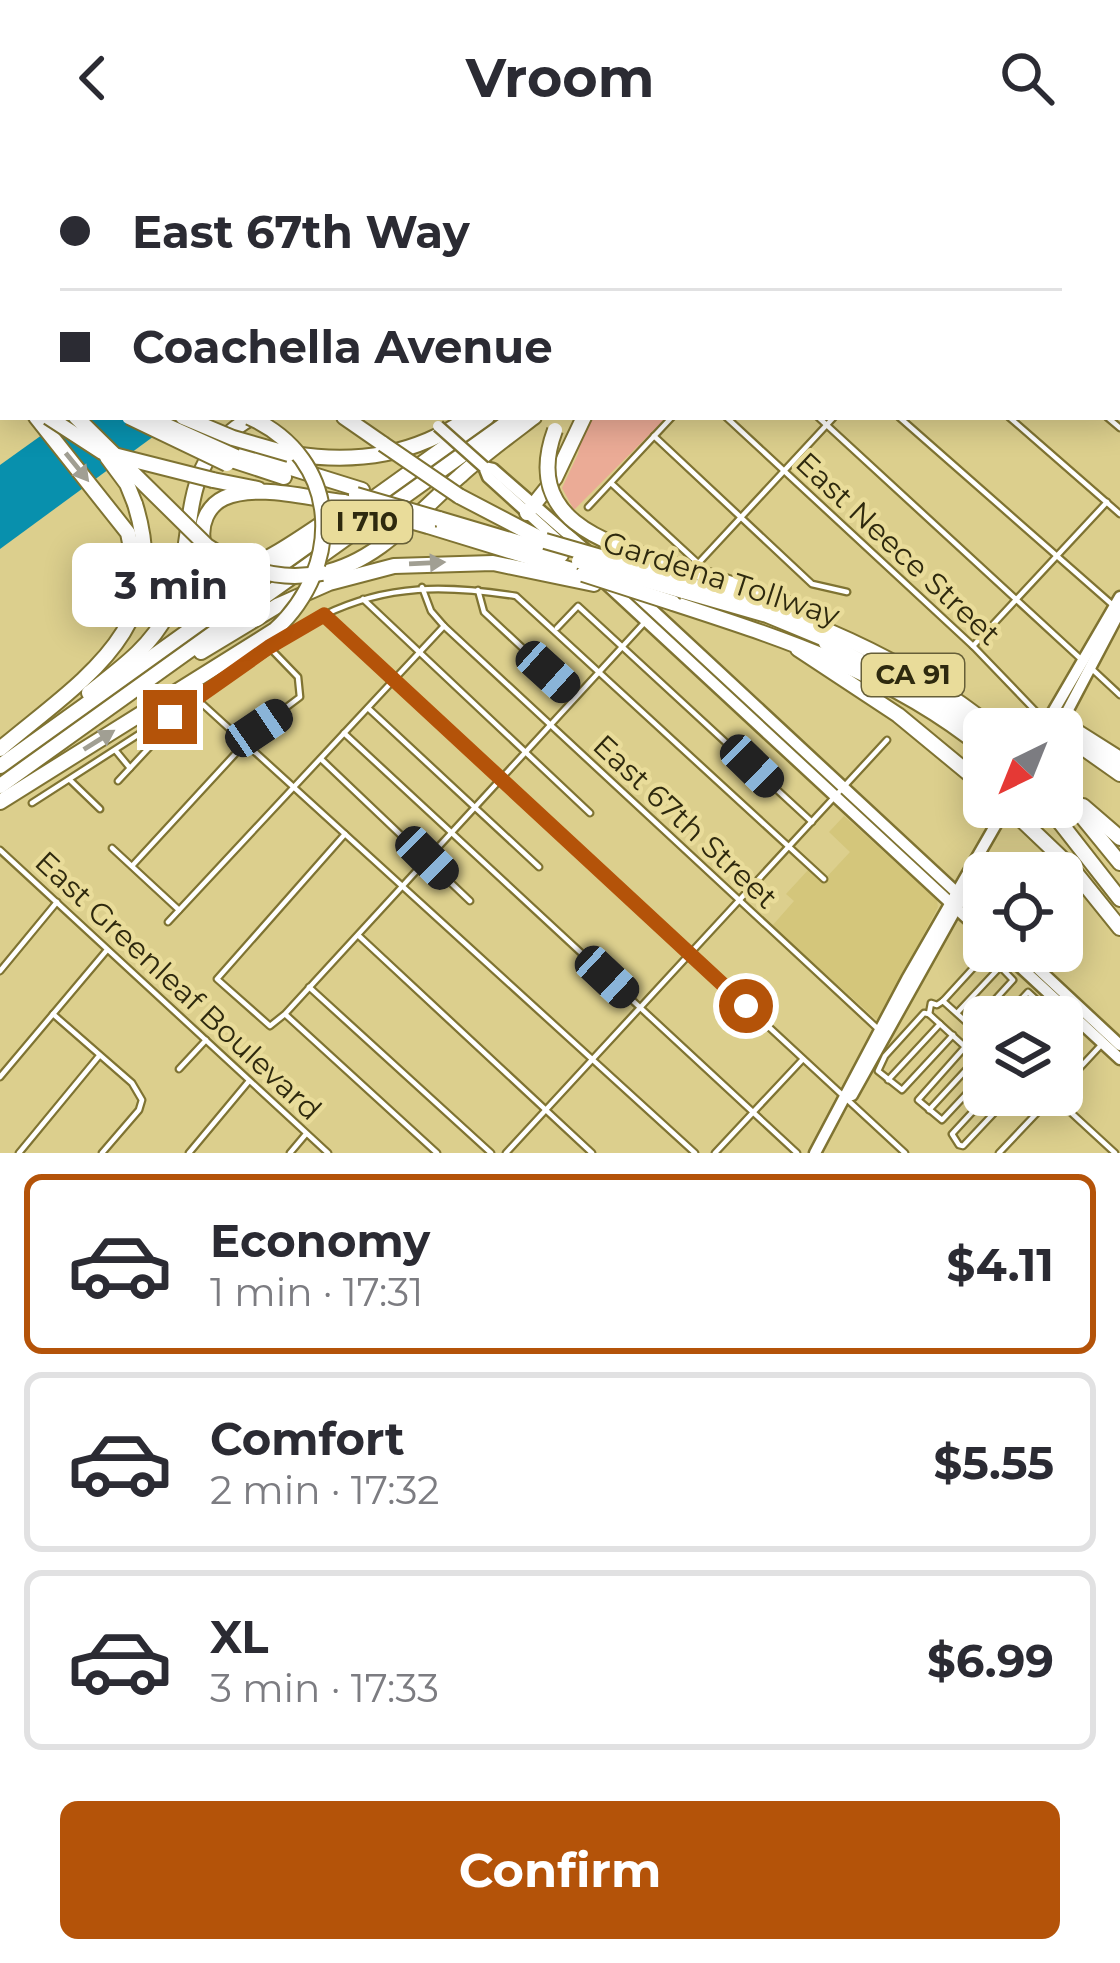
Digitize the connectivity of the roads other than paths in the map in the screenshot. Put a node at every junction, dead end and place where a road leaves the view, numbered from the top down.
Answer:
1 (38, 420) edge
2 (54, 420) edge
3 (76, 420) edge
4 (77, 420) edge
5 (136, 420) edge
6 (150, 420) edge
7 (166, 420) edge
8 (190, 420) edge
9 (247, 420) edge
10 (256, 420) edge
11 (349, 420) edge
12 (365, 420) edge
13 (464, 420) edge
14 (480, 420) edge
15 (481, 420) edge
16 (511, 420) edge
17 (530, 420) edge
18 (583, 420) edge
19 (669, 420) edge
20 (729, 420) edge
21 (821, 420) edge
22 (831, 420) edge
23 (902, 420) edge
24 (1012, 420) edge
25 (433, 422) edge
26 (559, 424) edge
27 (826, 425) junction
28 (654, 436) junction
29 (387, 442) junction
30 (234, 459) junction
31 (784, 472) junction
32 (611, 483) junction
33 (286, 496) junction
34 (353, 496) junction
35 (1107, 502) junction
36 (588, 507) dead end
37 (531, 508) junction
38 (1120, 514) edge
39 (741, 518) junction
40 (436, 520) junction
41 (545, 541) junction
42 (1057, 556) junction
43 (588, 579) junction
44 (688, 585) junction
45 (422, 587) junction
46 (478, 590) junction
47 (847, 592) dead end
48 (362, 598) junction
49 (1016, 601) junction
50 (1119, 606) edge
51 (324, 615) junction
52 (650, 616) junction
53 (130, 625) junction
54 (444, 626) junction
55 (556, 628) junction
56 (784, 639) junction
57 (623, 645) junction
58 (973, 646) junction
59 (269, 647) junction
60 (420, 652) junction
61 (174, 663) junction
62 (1087, 664) junction
63 (599, 671) junction
64 (394, 680) junction
65 (1120, 695) edge
66 (575, 697) junction
67 (911, 698) junction
68 (197, 700) junction
69 (368, 708) junction
70 (965, 708) edge
71 (1037, 708) edge
72 (1062, 708) edge
73 (963, 720) edge
74 (549, 725) junction
75 (173, 732) dead end
76 (344, 733) junction
77 (963, 734) edge
78 (42, 737) junction
79 (887, 740) dead end
80 (1083, 740) edge
81 (245, 743) junction
82 (1083, 746) edge
83 (0, 748) edge
84 (116, 751) junction
85 (525, 752) junction
86 (321, 758) junction
87 (1120, 759) edge
88 (0, 766) edge
89 (130, 768) junction
90 (963, 769) edge
91 (1120, 774) edge
92 (500, 778) junction
93 (70, 780) junction
94 (118, 781) dead end
95 (0, 787) edge
96 (294, 787) junction
97 (839, 791) junction
98 (0, 802) edge
99 (32, 803) dead end
100 (475, 806) junction
101 (100, 808) dead end
102 (1083, 808) edge
103 (590, 813) dead end
104 (1083, 817) edge
105 (812, 822) junction
106 (996, 828) edge
107 (1029, 828) edge
108 (1065, 828) edge
109 (450, 832) junction
110 (345, 833) junction
111 (1120, 838) edge
112 (789, 847) junction
113 (112, 848) dead end
114 (0, 850) edge
115 (427, 858) junction
116 (1120, 863) edge
117 (132, 866) junction
118 (539, 867) dead end
119 (824, 879) dead end
120 (402, 885) junction
121 (1120, 899) edge
122 (740, 900) junction
123 (956, 900) junction
124 (470, 901) dead end
125 (57, 902) junction
126 (963, 904) edge
127 (963, 908) edge
128 (179, 910) junction
129 (168, 922) dead end
130 (1120, 928) edge
131 (358, 935) junction
132 (107, 950) junction
133 (690, 954) junction
134 (0, 971) edge
135 (970, 972) edge
136 (995, 972) edge
137 (1006, 972) edge
138 (1028, 972) edge
139 (1040, 972) edge
140 (309, 987) junction
141 (998, 996) edge
142 (944, 1001) junction
143 (640, 1008) junction
144 (929, 1013) junction
145 (957, 1013) junction
146 (53, 1014) junction
147 (285, 1014) junction
148 (963, 1019) edge
149 (940, 1024) junction
150 (879, 1029) junction
151 (953, 1035) junction
152 (1106, 1039) junction
153 (206, 1040) junction
154 (963, 1044) edge
155 (1120, 1045) edge
156 (963, 1048) edge
157 (100, 1055) junction
158 (593, 1059) junction
159 (803, 1059) junction
160 (1120, 1059) edge
161 (1083, 1064) edge
162 (179, 1069) dead end
163 (963, 1073) edge
164 (0, 1077) edge
165 (888, 1080) junction
166 (249, 1081) junction
167 (846, 1097) junction
168 (963, 1098) edge
169 (546, 1110) junction
170 (929, 1110) junction
171 (753, 1112) junction
172 (969, 1116) edge
173 (991, 1116) edge
174 (1036, 1116) edge
175 (1076, 1116) edge
176 (307, 1133) junction
177 (1005, 1151) edge
178 (19, 1153) edge
179 (103, 1153) edge
180 (189, 1153) edge
181 (290, 1153) edge
182 (328, 1153) edge
183 (437, 1153) edge
184 (491, 1153) edge
185 (506, 1153) edge
186 (592, 1153) edge
187 (695, 1153) edge
188 (715, 1153) edge
189 (797, 1153) edge
190 (815, 1153) edge
191 (905, 1153) edge
192 (1115, 1153) edge

1 -> 53 highway
2 - 33 highway, bridge
3 - 53 highway, bridge
4 - 17 highway, bridge
5 - 30 highway, CA 91, bridge
6 - 30 highway, bridge
7 - 30 highway, CA 91, bridge
8 - 13 highway, bridge
9 - 78 highway
98 -> 10 highway, bridge
11 - 29 highway
12 - 29 highway
14 - 33 highway
15 - 78 highway, I 710
16 - 61 highway, I 710
18 - 37 highway
19 - 28 street
20 - 31 street, East Neece Street
21 - 27 street
22 - 27 street
23 - 42 street
24 - 35 street
25 - 37 main road, bridge
26 - 44 highway, bridge
27 - 31 street
27 - 49 street
28 - 32 street
28 - 39 street
29 - 41 highway, bridge
30 - 34 highway, CA 91
31 - 39 street
31 - 58 street, East Neece Street
32 - 36 street
32 - 44 street
33 - 34 highway
34 - 40 highway, CA 91, bridge
35 - 38 street
35 - 42 street
37 - 52 main road
39 - 44 street
39 - 47 street
40 - 41 highway, CA 91
40 - 43 highway, CA 91
40 - 44 highway, Gardena Tollway, bridge
41 - 44 highway, CA 91, bridge
42 - 49 street
42 - 50 street
43 - 44 highway, CA 91, bridge
61 -> 43 highway
44 - 52 street
44 - 56 highway, CA 91
44 - 67 highway, Gardena Tollway
44 - 70 highway, CA 91
44 - 73 highway, Gardena Tollway
45 - 46 street
45 - 48 street
45 - 54 street, East 67th Street
46 - 55 street
46 - 66 street
48 - 51 street
48 - 60 street
49 - 58 street
49 - 62 street
50 - 62 main road
51 - 59 street
51 - 64 street
52 - 57 street
52 - 97 main road
53 - 83 highway
54 - 60 street
54 - 74 street, East 67th Street
55 - 57 street
55 - 63 street
56 - 67 highway, CA 91
56 - 90 highway
57 - 63 street
57 - 105 street
58 - 71 street, East Neece Street
59 - 68 street
59 - 81 street
60 - 64 street
60 - 85 street
61 - 95 highway, I 710
62 - 65 street
62 - 72 main road
63 - 66 street
63 - 112 street
64 - 69 street
64 - 92 street
66 - 74 street
67 - 77 highway, CA 91
68 - 81 street
68 - 84 street
69 - 76 street
69 - 100 street
74 - 85 street
74 - 122 street, East 67th Street
75 - 89 street
76 - 86 street
76 - 109 street
78 - 88 highway, I 710
79 - 97 street
80 - 87 highway
81 - 96 street
81 - 117 street
82 - 91 highway
84 - 89 street
84 - 93 street
85 - 92 street
85 - 103 street
86 - 96 street
86 - 115 street
89 - 94 street
92 - 100 street
92 - 133 street
93 - 99 street
93 - 101 street
96 - 110 street
96 - 128 street
97 - 105 street
97 - 123 main road
100 - 109 street
100 - 118 street
102 - 111 highway
104 - 116 highway
105 - 112 street
106 - 123 main road
107 - 130 highway
108 - 121 highway
109 - 115 street
109 - 143 street
110 - 120 street
110 - 147 street
112 - 119 street
112 - 122 street
113 - 117 street
114 - 125 street, East Greenleaf Boulevard
115 - 120 street
115 - 124 street
117 - 128 street
120 - 131 street
120 - 158 street
122 - 133 street
122 - 150 street, East 67th Street
123 - 126 main road
123 - 127 main road
123 - 150 main road
123 - 167 main road
125 - 132 street, East Greenleaf Boulevard
125 - 134 street
128 - 129 street
131 - 140 street
131 - 169 street
132 - 146 street
132 - 153 street, East Greenleaf Boulevard
133 - 143 street
133 - 159 street
135 - 142 street
136 - 145 street
137 - 141 street
138 - 152 main road
139 - 152 main road
140 - 147 street
140 - 184 street
142 - 144 street
142 - 145 street
143 - 158 street
143 - 171 street
144 - 149 street
144 - 165 street
145 - 148 street
146 - 157 street
146 - 164 street
147 - 183 street
149 - 151 street
149 - 165 street
150 - 167 main road
151 - 154 street
151 - 165 street
152 - 155 main road
152 - 160 main road
152 - 161 street
153 - 162 street
153 - 166 street, East Greenleaf Boulevard
156 - 170 street
157 - 178 street
157 - 179 street
158 - 169 street
158 - 187 street
159 - 167 street
159 - 171 street
163 - 170 street
166 - 176 street, East Greenleaf Boulevard
166 - 180 street
167 - 190 main road
167 - 191 street
168 - 170 street
169 - 185 street
169 - 186 street
171 - 188 street
171 - 189 street
172 - 173 street
174 - 177 street
175 - 192 street
176 - 181 street
176 - 182 street, East Greenleaf Boulevard

